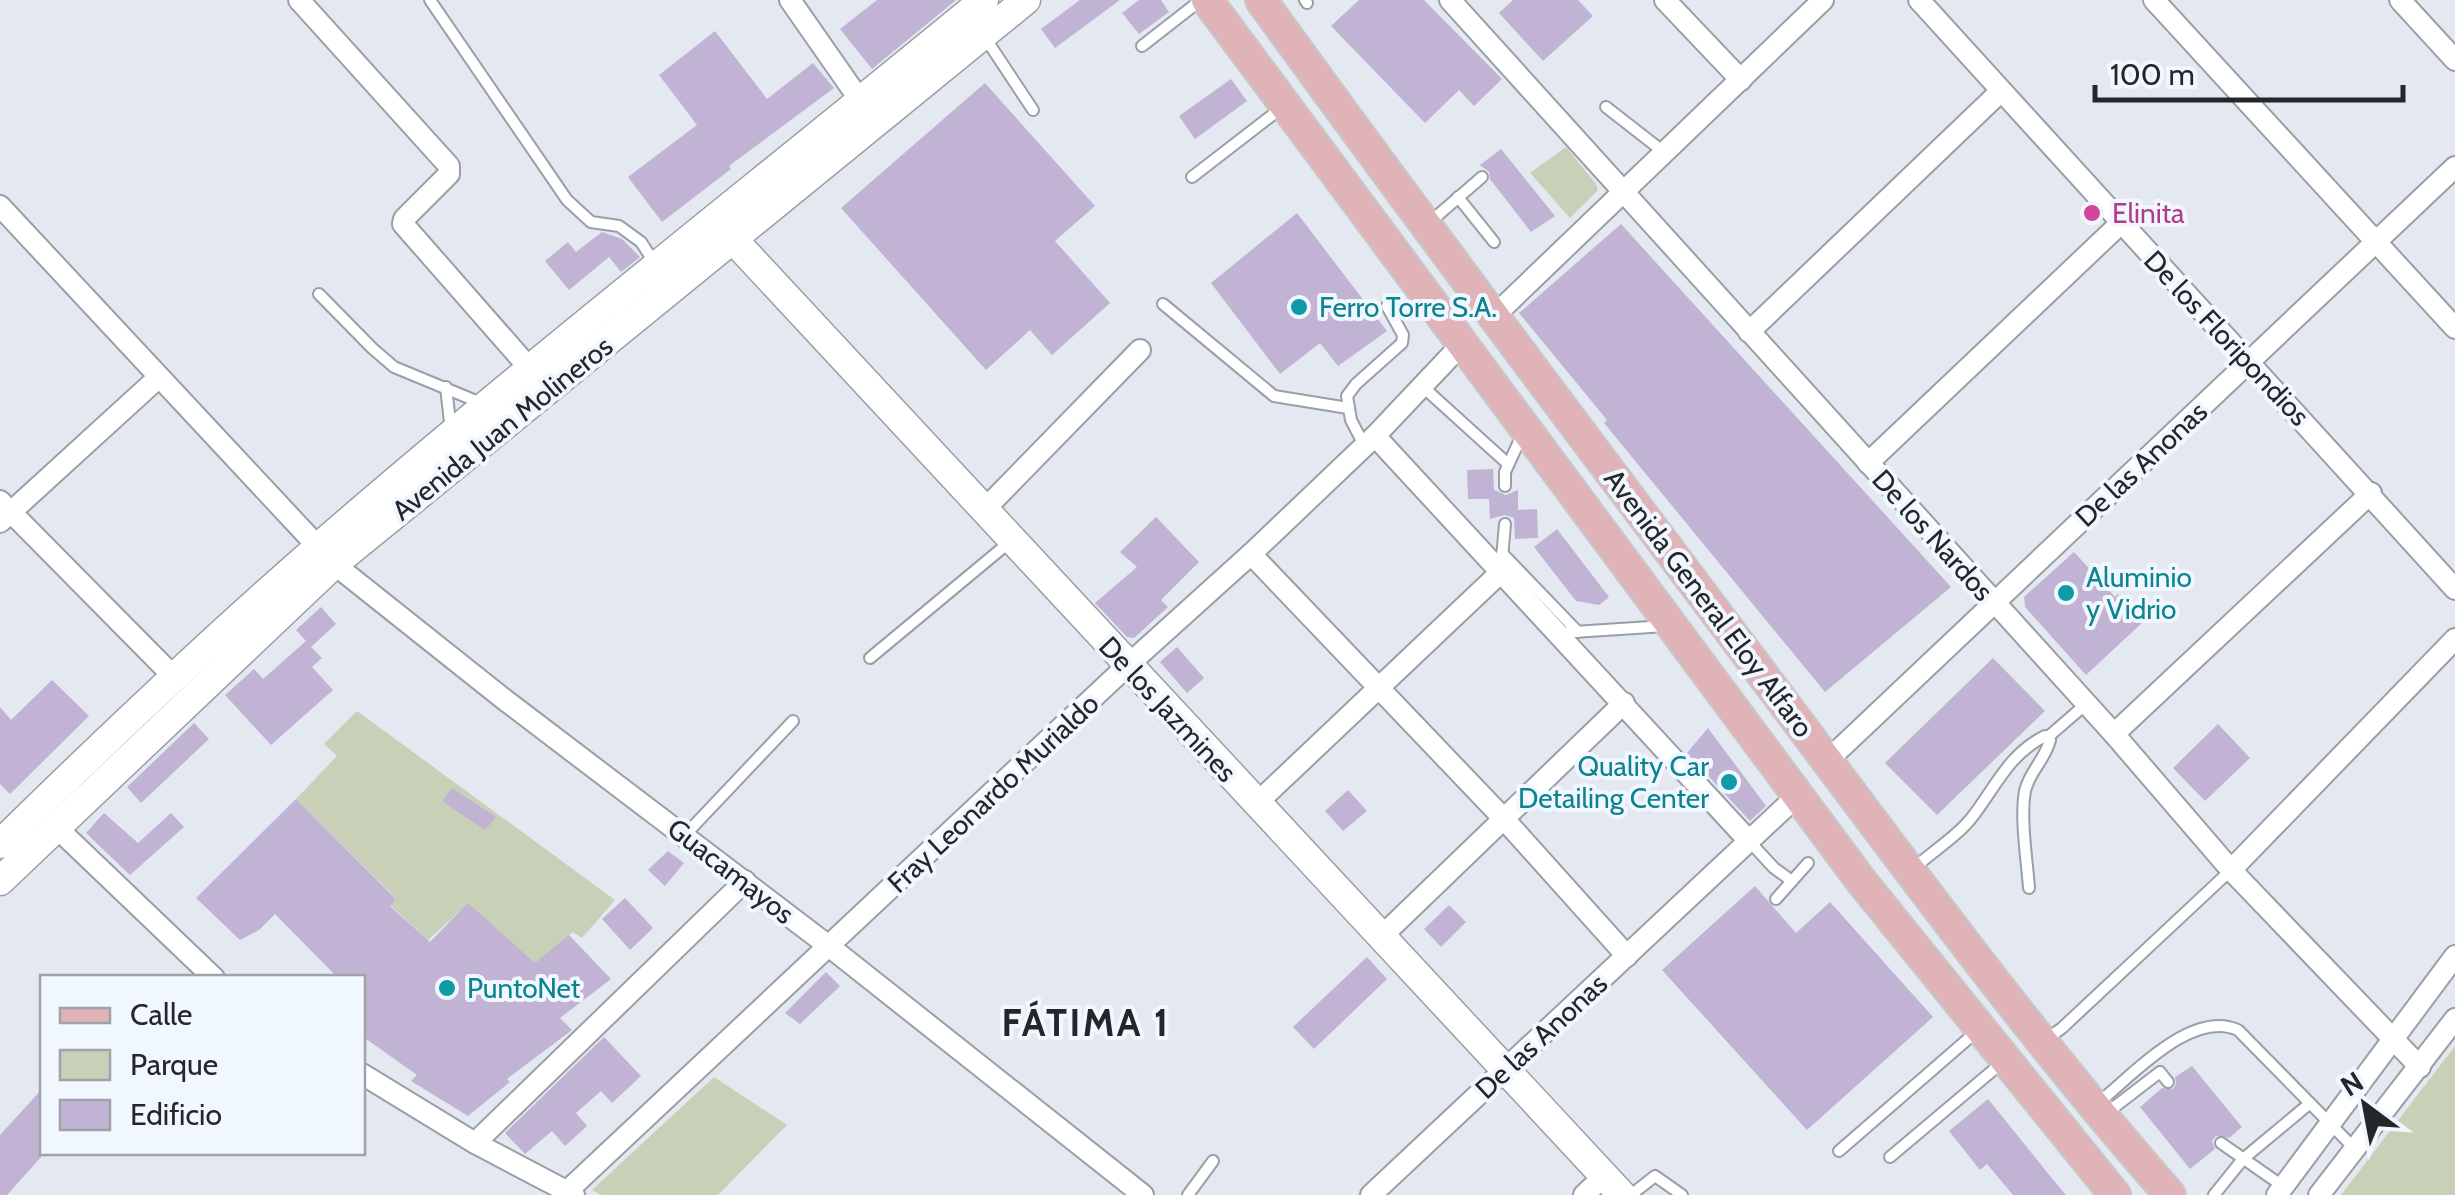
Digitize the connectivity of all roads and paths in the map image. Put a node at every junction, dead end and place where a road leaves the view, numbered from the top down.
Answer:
1 (299, 0) edge
2 (430, 0) edge
3 (790, 0) edge
4 (984, 0) edge
5 (1026, 0) edge
6 (1204, 0) edge
7 (1260, 0) edge
8 (1450, 0) edge
9 (1665, 0) edge
10 (1823, 0) edge
11 (1919, 0) edge
12 (2154, 0) edge
13 (2400, 0) edge
14 (983, 36) junction
15 (1142, 46) dead end
16 (2455, 60) edge
17 (1741, 80) junction
18 (2001, 91) junction
19 (1285, 105) junction
20 (1606, 107) dead end
21 (1034, 110) dead end
22 (869, 112) junction
23 (1666, 154) junction
24 (2455, 167) edge
25 (1482, 177) dead end
26 (1192, 178) dead end
27 (1625, 194) junction
28 (1458, 197) junction
29 (0, 206) edge
30 (2122, 223) junction
31 (1425, 226) junction
32 (725, 230) junction
33 (1494, 242) dead end
34 (2376, 242) junction
35 (658, 267) junction
36 (319, 294) dead end
37 (1163, 304) dead end
38 (1386, 306) dead end
39 (1494, 316) junction
40 (2455, 328) edge
41 (1750, 332) junction
42 (1462, 345) junction
43 (1140, 350) dead end
44 (2248, 362) junction
45 (531, 370) junction
46 (159, 377) junction
47 (1422, 386) junction
48 (446, 388) junction
49 (486, 405) junction
50 (1348, 408) junction
51 (1524, 430) junction
52 (451, 435) junction
53 (1370, 441) junction
54 (1868, 463) junction
55 (1508, 464) junction
56 (1505, 486) dead end
57 (2371, 494) junction
58 (984, 510) junction
59 (3, 512) edge
60 (1505, 524) dead end
61 (1012, 540) junction
62 (1251, 554) junction
63 (327, 555) junction
64 (1501, 563) junction
65 (2455, 588) edge
66 (1995, 602) junction
67 (1671, 626) junction
68 (1568, 633) junction
69 (2455, 639) edge
70 (870, 658) dead end
71 (1128, 665) junction
72 (174, 677) junction
73 (1377, 688) junction
74 (1624, 702) junction
75 (2086, 704) junction
76 (793, 721) dead end
77 (2114, 734) junction
78 (2048, 737) junction
79 (1827, 761) junction
80 (1798, 795) junction
81 (1256, 804) junction
82 (1504, 818) junction
83 (56, 827) junction
84 (686, 835) junction
85 (1750, 841) junction
86 (0, 844) edge
87 (1808, 863) dead end
88 (2232, 870) junction
89 (1910, 872) junction
90 (0, 881) edge
91 (745, 881) junction
92 (1792, 881) junction
93 (2029, 888) dead end
94 (1776, 899) dead end
95 (1381, 937) junction
96 (830, 947) junction
97 (1627, 956) junction
98 (2455, 956) edge
99 (211, 975) edge
100 (2455, 1019) edge
101 (1980, 1028) junction
102 (2392, 1041) junction
103 (2044, 1042) junction
104 (2006, 1060) junction
105 (2420, 1067) junction
106 (1504, 1071) junction
107 (365, 1076) edge
108 (2168, 1082) dead end
109 (2309, 1104) junction
110 (2098, 1111) junction
111 (2329, 1124) junction
112 (474, 1143) junction
113 (2221, 1144) dead end
114 (2355, 1149) junction
115 (1839, 1151) dead end
116 (1890, 1157) dead end
117 (2243, 1159) junction
118 (1213, 1161) dead end
119 (1603, 1189) edge
120 (2280, 1191) edge
121 (2106, 1192) edge
122 (568, 1194) edge
123 (1144, 1195) edge
124 (1188, 1195) edge
125 (1371, 1195) edge
126 (1631, 1195) edge
127 (1682, 1195) edge
128 (2170, 1195) edge
129 (2214, 1195) edge
130 (2318, 1195) edge

1 - 45 street
2 - 35 lane
3 - 22 street
4 - 22 street, Avenida Juan Molineros
5 - 14 street, Avenida Juan Molineros
6 - 15 lane
6 - 19 main road, Avenida General Eloy Alfaro
7 - 31 main road, Avenida General Eloy Alfaro
8 - 27 street, De los Nardos
9 - 17 street
10 - 17 street
11 - 18 street, De los Floripondios
12 - 34 street
13 - 16 street
14 - 21 lane
14 - 22 street, Avenida Juan Molineros
17 - 23 street
18 - 30 street, De los Floripondios
18 - 41 street
19 - 26 lane
19 - 42 main road, Avenida General Eloy Alfaro
20 - 23 lane
22 - 32 street, Avenida Juan Molineros
23 - 27 street
24 - 34 street, De las Anonas
25 - 28 lane
27 - 39 street
27 - 41 street, De los Nardos
28 - 31 lane
28 - 33 lane
29 - 46 street, Guacamayos
30 - 44 street, De los Floripondios
30 - 54 street
31 - 39 main road, Avenida General Eloy Alfaro
32 - 35 street, Avenida Juan Molineros
32 - 58 street, De los Jazmines
32 - 63 street, Avenida Juan Molineros
34 - 40 street
34 - 44 street, De las Anonas
35 - 45 street, Avenida Juan Molineros
36 - 48 lane
37 - 50 lane
38 - 50 lane
39 - 79 main road, Avenida General Eloy Alfaro
41 - 54 street, De los Nardos
42 - 47 street, Fray Leonardo Murialdo
42 - 51 main road, Avenida General Eloy Alfaro
43 - 58 street
44 - 57 street, De los Floripondios
44 - 66 street, De las Anonas
45 - 49 street, Avenida Juan Molineros
46 - 59 street
46 - 63 street, Guacamayos
47 - 53 street, Fray Leonardo Murialdo
47 - 55 lane
48 - 49 lane
48 - 52 lane
49 - 52 street, Avenida Juan Molineros
50 - 53 lane
51 - 55 lane
51 - 67 main road, Avenida General Eloy Alfaro
52 - 63 street, Avenida Juan Molineros
53 - 62 street, Fray Leonardo Murialdo
53 - 64 street
54 - 66 street, De los Nardos
55 - 56 lane
57 - 65 street, De los Floripondios
57 - 77 street
58 - 61 street, De los Jazmines
59 - 72 street
60 - 64 lane
61 - 70 lane
61 - 71 street, De los Jazmines
62 - 71 street, Fray Leonardo Murialdo
62 - 73 street
63 - 72 street, Avenida Juan Molineros
63 - 83 street, Avenida Juan Molineros
63 - 84 street, Guacamayos
64 - 68 street
64 - 73 street
66 - 75 street, De los Nardos
66 - 79 street, De las Anonas
67 - 68 lane
67 - 80 main road, Avenida General Eloy Alfaro
68 - 74 street
69 - 88 street
71 - 81 street, De los Jazmines
71 - 96 street, Fray Leonardo Murialdo
72 - 86 street, Avenida Juan Molineros
73 - 81 street
73 - 82 street
74 - 82 street
74 - 85 street
75 - 77 street, De los Nardos
75 - 78 lane
76 - 84 lane
77 - 88 street, De los Nardos
78 - 89 lane
78 - 93 lane
79 - 89 main road, Avenida General Eloy Alfaro
80 - 85 street, De las Anonas
80 - 101 main road, Avenida General Eloy Alfaro
81 - 95 street, De los Jazmines
82 - 95 street
82 - 97 street
83 - 90 street, Avenida Juan Molineros
83 - 99 street
84 - 91 street, Guacamayos
85 - 92 lane
85 - 97 street, De las Anonas
87 - 92 lane
88 - 102 street, De los Nardos
88 - 103 lane
89 - 103 main road, Avenida General Eloy Alfaro
91 - 96 street, Guacamayos
91 - 112 street
92 - 94 lane
95 - 106 street, De los Jazmines
96 - 122 street, Fray Leonardo Murialdo
96 - 123 street, Guacamayos
97 - 106 street, De las Anonas
98 - 102 street
100 - 105 street
101 - 104 main road, Avenida General Eloy Alfaro
101 - 115 lane
102 - 105 street, De los Nardos
102 - 111 street
103 - 110 main road, Avenida General Eloy Alfaro
104 - 116 lane
104 - 121 main road, Avenida General Eloy Alfaro
105 - 114 street
106 - 119 street, De los Jazmines
106 - 125 street, De las Anonas
107 - 112 street
108 - 110 lane
109 - 110 lane
109 - 111 lane
109 - 117 lane
110 - 128 main road, Avenida General Eloy Alfaro
111 - 114 lane
111 - 120 street
112 - 122 street
113 - 117 lane
114 - 130 street
117 - 120 lane
117 - 129 lane
118 - 124 lane
126 - 127 lane

